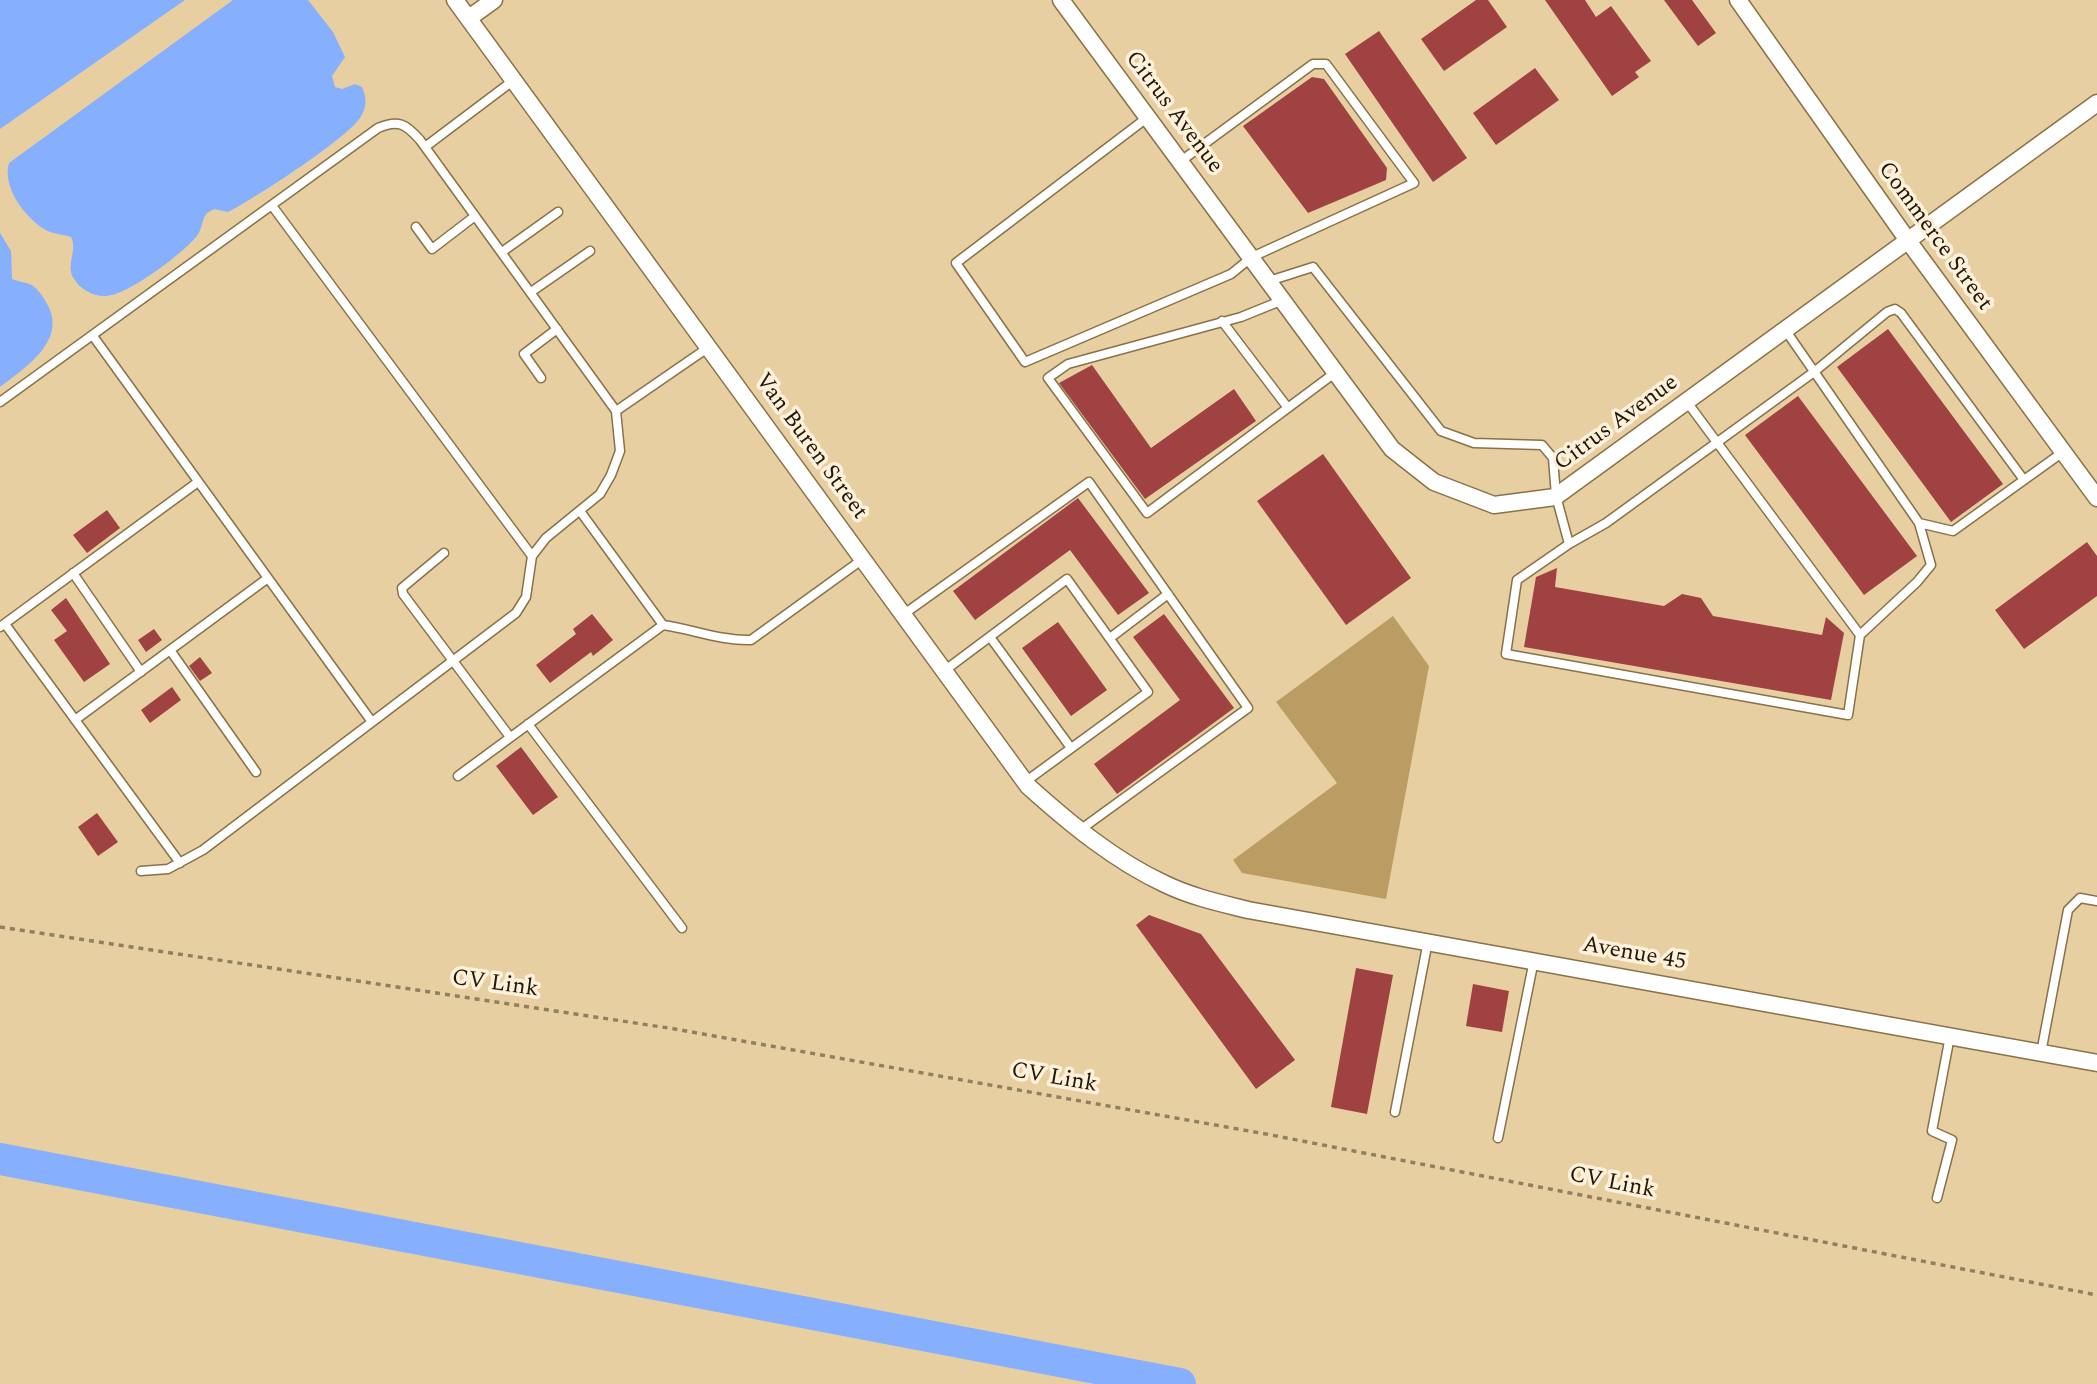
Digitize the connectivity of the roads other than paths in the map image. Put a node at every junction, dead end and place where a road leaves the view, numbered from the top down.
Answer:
1 (456, 0) edge
2 (494, 0) edge
3 (1061, 0) edge
4 (1738, 0) edge
5 (469, 19) junction
6 (514, 80) junction
7 (2097, 103) edge
8 (1148, 117) junction
9 (425, 146) junction
10 (1181, 162) junction
11 (273, 207) junction
12 (558, 212) dead end
13 (475, 216) junction
14 (415, 227) dead end
15 (1909, 242) junction
16 (590, 251) dead end
17 (502, 252) junction
18 (1252, 257) junction
19 (1269, 281) junction
20 (531, 292) junction
21 (1283, 300) junction
22 (1222, 321) junction
23 (557, 329) junction
24 (1786, 331) junction
25 (93, 336) junction
26 (709, 347) junction
27 (1336, 372) junction
28 (1814, 372) junction
29 (541, 378) dead end
30 (0, 402) edge
31 (1687, 402) junction
32 (1288, 408) junction
33 (616, 411) junction
34 (1717, 442) junction
35 (2063, 452) junction
36 (2024, 480) junction
37 (198, 482) junction
38 (1556, 496) junction
39 (2097, 498) edge
40 (580, 511) junction
41 (1919, 523) junction
42 (1569, 544) junction
43 (444, 553) dead end
44 (532, 556) junction
45 (863, 559) junction
46 (74, 573) junction
47 (268, 578) junction
48 (1168, 594) junction
49 (904, 614) junction
50 (663, 625) junction
51 (2, 626) edge
52 (1860, 635) junction
53 (990, 637) junction
54 (1110, 638) junction
55 (170, 650) junction
56 (454, 661) junction
57 (944, 671) junction
58 (141, 672) junction
59 (75, 720) junction
60 (372, 722) junction
61 (528, 724) junction
62 (510, 737) junction
63 (1071, 748) junction
64 (256, 772) dead end
65 (458, 776) dead end
66 (1026, 782) junction
67 (1080, 830) junction
68 (180, 863) junction
69 (141, 871) dead end
70 (1164, 884) joint
71 (2097, 901) edge
72 (682, 928) dead end
73 (1428, 941) junction
74 (1534, 960) junction
75 (1950, 1036) junction
76 (2041, 1053) junction
77 (2097, 1063) edge
78 (1395, 1112) dead end
79 (1498, 1138) dead end
80 (1937, 1198) dead end

1 - 5 street, Van Buren Street
2 - 5 street
3 - 8 street, Citrus Avenue
4 - 15 street, Commerce Street
5 - 6 street, Van Buren Street
6 - 9 lane
6 - 26 street, Van Buren Street
7 - 15 street, Citrus Avenue
8 - 10 street, Citrus Avenue
8 - 18 lane
9 - 11 lane
9 - 13 lane
10 - 18 street, Citrus Avenue
10 - 18 lane
11 - 25 lane
11 - 44 lane
12 - 17 lane
13 - 14 lane
13 - 17 lane
15 - 24 street, Citrus Avenue
15 - 35 street, Commerce Street
16 - 20 lane
17 - 20 lane
18 - 19 street, Citrus Avenue
19 - 21 street, Citrus Avenue
19 - 38 lane
20 - 23 lane
21 - 22 lane
21 - 27 street, Citrus Avenue
22 - 32 lane
22 - 32 lane
23 - 29 lane
23 - 33 lane
24 - 28 lane
24 - 31 street, Citrus Avenue
25 - 30 lane
25 - 37 lane
26 - 33 lane
26 - 45 street, Van Buren Street
27 - 32 lane
27 - 38 street, Citrus Avenue
28 - 34 lane
28 - 36 lane
28 - 41 lane
31 - 34 lane
31 - 38 street, Citrus Avenue
33 - 40 lane
34 - 42 lane
34 - 52 lane
35 - 36 lane
35 - 39 street, Commerce Street
36 - 41 lane
37 - 46 lane
37 - 47 lane
38 - 42 lane
40 - 44 lane
40 - 50 lane
41 - 52 lane
42 - 52 lane
43 - 56 lane
44 - 56 lane
45 - 49 street, Van Buren Street
45 - 50 lane
46 - 51 lane
46 - 58 lane
47 - 55 lane
47 - 60 lane
48 - 49 lane
48 - 54 lane
48 - 67 lane
49 - 57 street, Van Buren Street
50 - 61 lane
51 - 59 lane
53 - 54 lane
53 - 57 lane
53 - 63 lane
54 - 63 lane
55 - 58 lane
55 - 64 lane
56 - 60 lane
56 - 62 lane
57 - 66 street, Van Buren Street
58 - 59 lane
59 - 68 lane
60 - 68 lane
61 - 62 lane
61 - 72 lane
62 - 65 lane
63 - 66 lane
66 - 67 street, Van Buren Street
67 - 70 street, Van Buren Street
68 - 69 lane
70 - 73 street, Avenue 45
71 - 76 lane
73 - 74 street, Avenue 45
73 - 78 lane
74 - 75 street, Avenue 45
74 - 79 lane
75 - 76 street, Avenue 45
75 - 80 lane
76 - 77 street, Avenue 45

